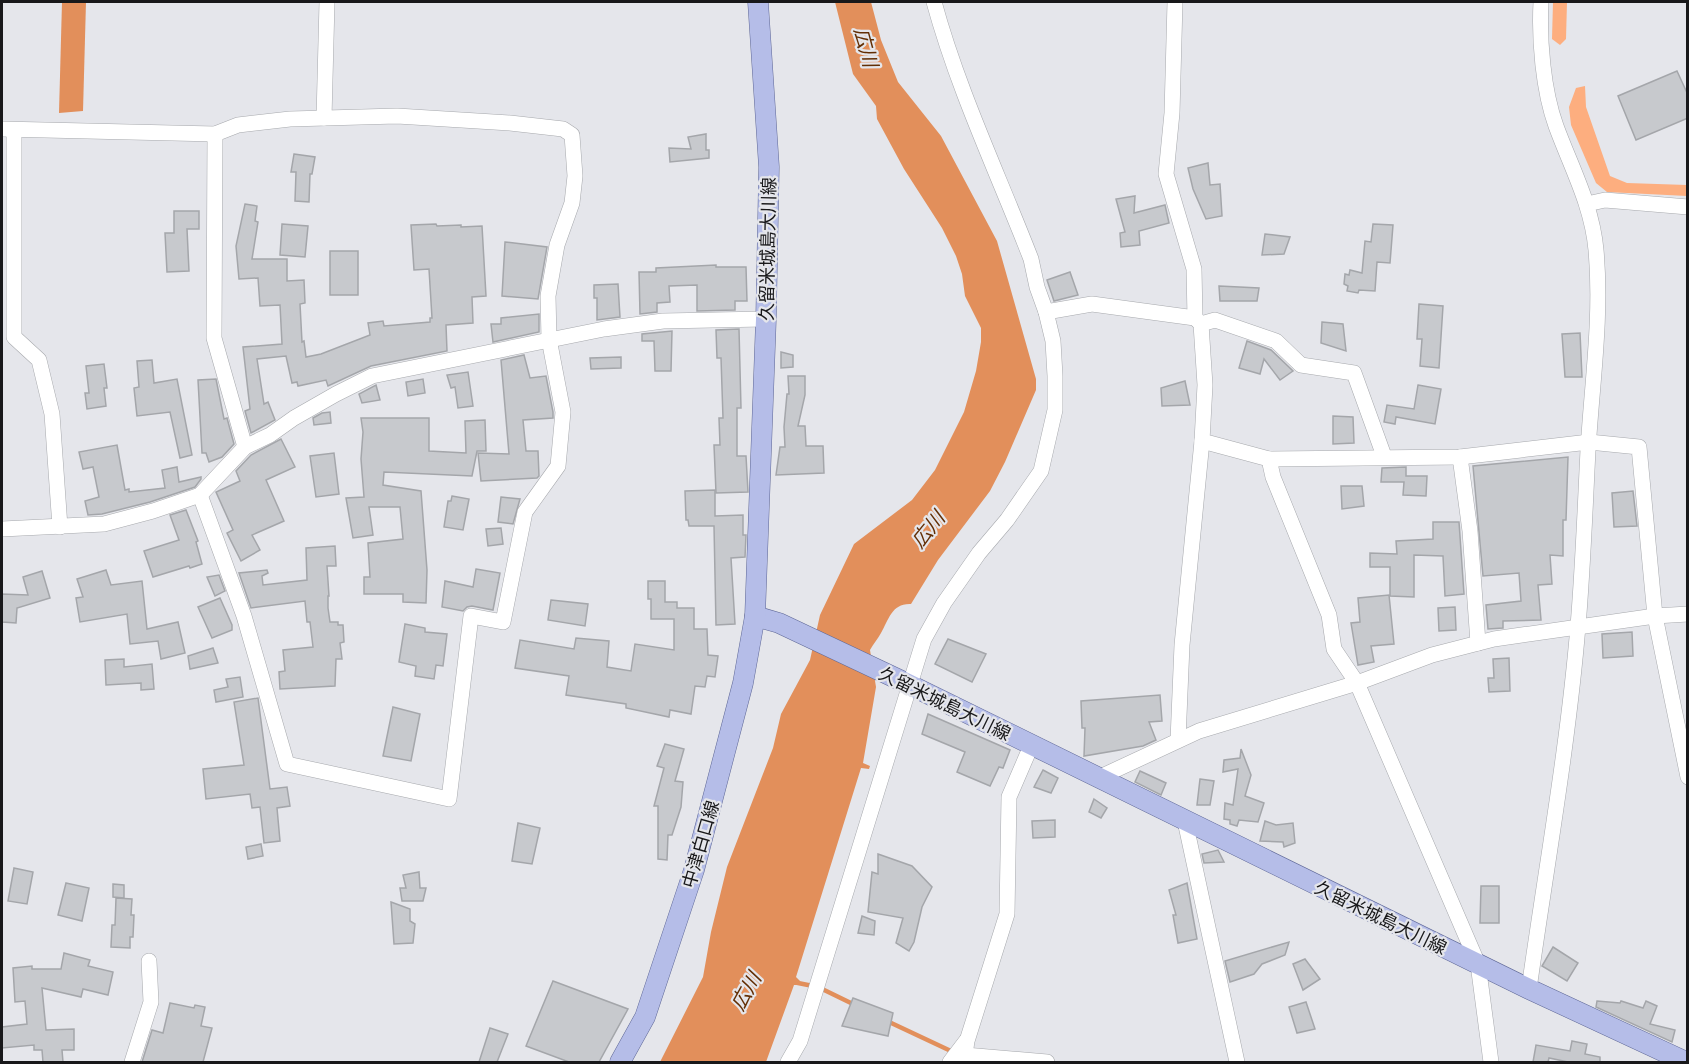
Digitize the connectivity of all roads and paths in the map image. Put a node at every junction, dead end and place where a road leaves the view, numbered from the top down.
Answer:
1 (327, 2) edge
2 (758, 2) edge
3 (934, 2) edge
4 (1175, 2) edge
5 (1541, 2) edge
6 (324, 118) junction
7 (8, 130) edge
8 (215, 134) junction
9 (1587, 204) junction
10 (1688, 207) edge
11 (1046, 312) junction
12 (766, 319) junction
13 (1198, 321) junction
14 (549, 339) junction
15 (1202, 441) junction
16 (1589, 442) junction
17 (245, 447) junction
18 (1384, 456) junction
19 (1460, 457) junction
20 (1269, 459) junction
21 (200, 495) junction
22 (60, 526) junction
23 (2, 529) edge
24 (1688, 614) edge
25 (755, 616) junction
26 (1655, 616) junction
27 (1578, 626) junction
28 (1479, 643) junction
29 (1357, 683) junction
30 (907, 684) junction
31 (1178, 740) junction
32 (1031, 746) junction
33 (1688, 777) edge
34 (1098, 778) junction
35 (1185, 821) junction
36 (149, 961) dead end
37 (1478, 964) junction
38 (1529, 989) junction
39 (966, 1053) edge
40 (132, 1062) edge
41 (620, 1062) edge
42 (788, 1062) edge
43 (950, 1062) edge
44 (1047, 1062) edge
45 (1237, 1062) edge
46 (1491, 1062) edge
47 (1686, 1062) edge

1 - 6 street
2 - 12 main road, 久留米城島大川線
3 - 11 street
4 - 13 street
5 - 9 street
6 - 8 street
6 - 14 street
7 - 8 street
7 - 22 street
8 - 17 street
9 - 10 street
9 - 16 street
11 - 13 street
11 - 30 street
12 - 14 street
12 - 25 main road, 久留米城島大川線
13 - 15 street
13 - 18 street
14 - 17 street
14 - 21 street
15 - 20 street
15 - 31 street
16 - 19 street
16 - 26 street
16 - 27 street
17 - 21 street
18 - 19 street
18 - 20 street
19 - 28 street
20 - 29 street
21 - 22 street
22 - 23 street
24 - 26 street
25 - 30 main road, 久留米城島大川線
25 - 41 main road, 中津白口線
26 - 27 street
26 - 33 street
27 - 28 street
27 - 38 street
28 - 29 street
29 - 31 street
29 - 37 street
30 - 32 main road, 久留米城島大川線
30 - 42 street
31 - 34 street
32 - 34 main road, 久留米城島大川線
32 - 39 street
34 - 35 main road, 久留米城島大川線
35 - 37 main road, 久留米城島大川線
35 - 45 street
36 - 40 street
37 - 38 main road, 久留米城島大川線
37 - 46 street
38 - 47 main road, 久留米城島大川線
39 - 43 street
39 - 44 street

